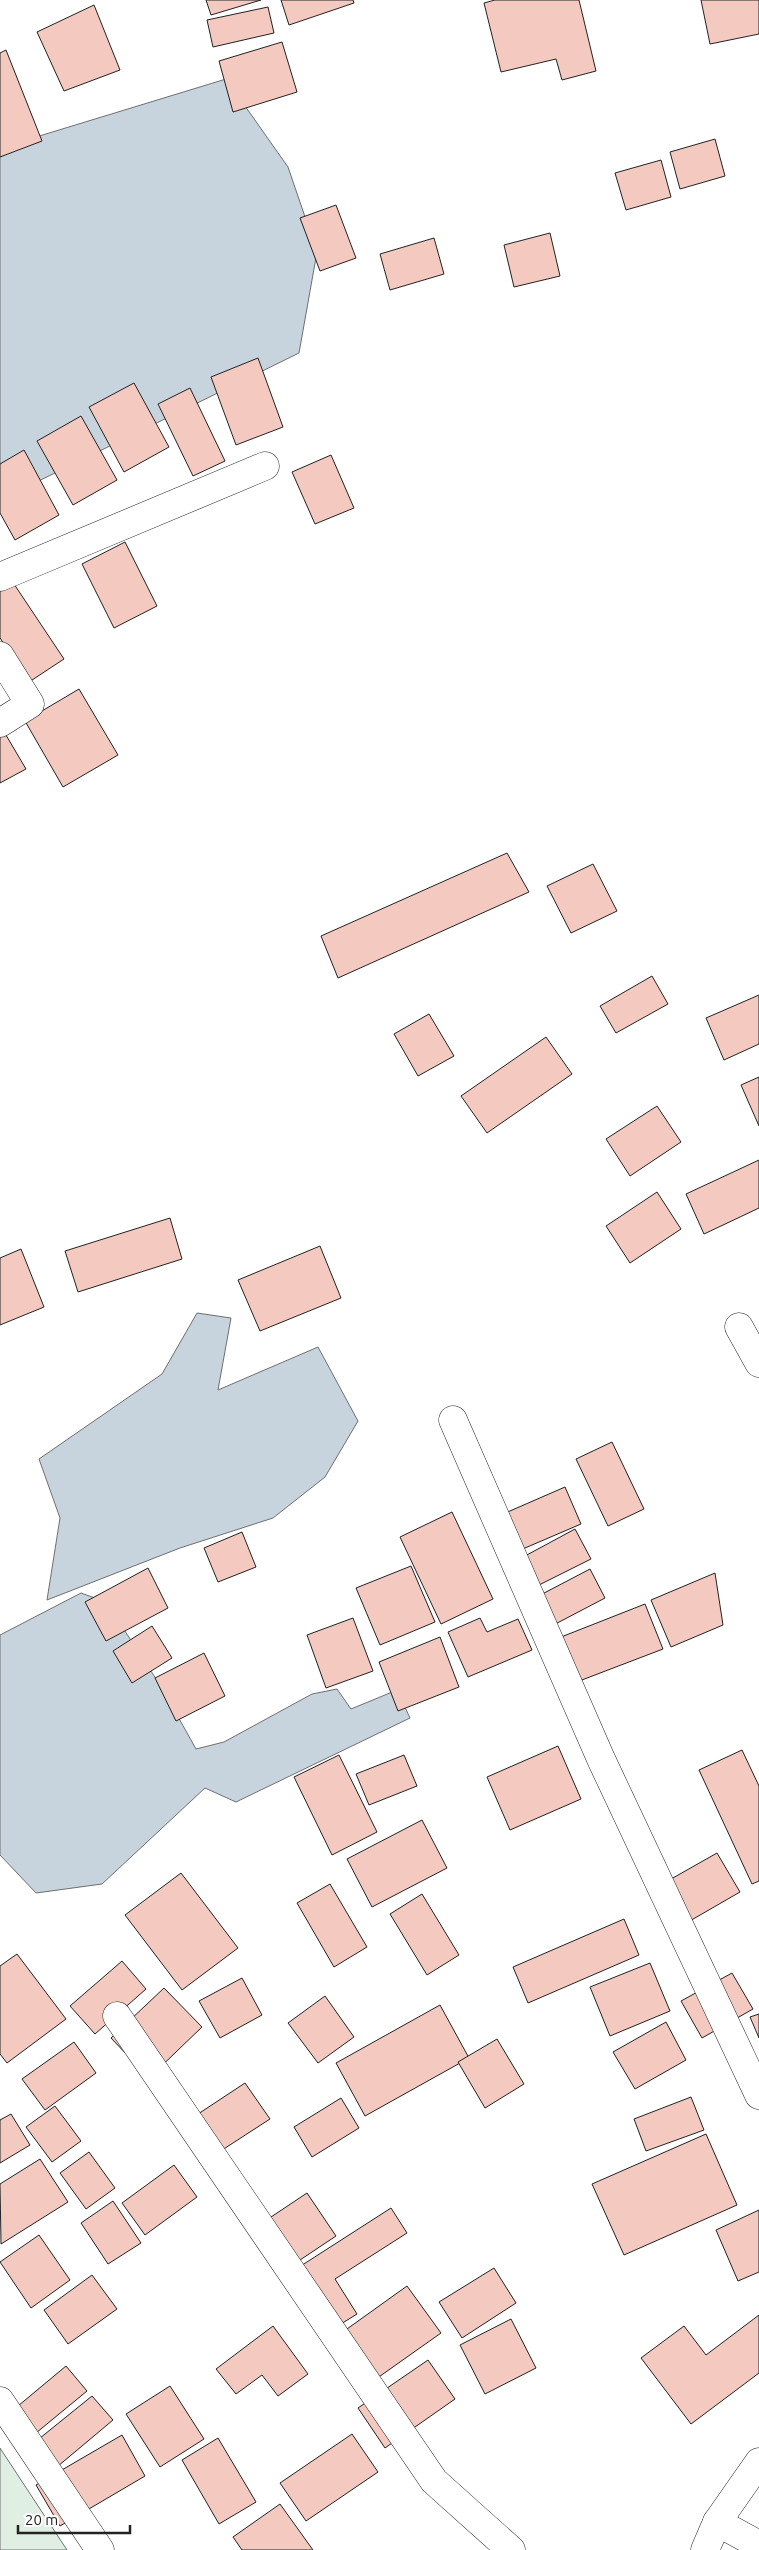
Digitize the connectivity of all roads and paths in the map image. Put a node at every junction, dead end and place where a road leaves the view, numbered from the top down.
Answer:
1 (265, 466) dead end
2 (0, 577) edge
3 (0, 656) edge
4 (0, 723) edge
5 (739, 1327) dead end
6 (759, 1363) edge
7 (453, 1420) dead end
8 (117, 2016) dead end
9 (759, 2095) edge
10 (0, 2401) edge
11 (759, 2462) edge
12 (717, 2522) junction
13 (759, 2545) edge
14 (100, 2550) edge
15 (511, 2550) edge
16 (705, 2550) edge

1 - 2 street
3 - 4 street
5 - 6 street
7 - 9 street
8 - 15 street
10 - 14 street
11 - 12 street
12 - 13 street
12 - 16 street

